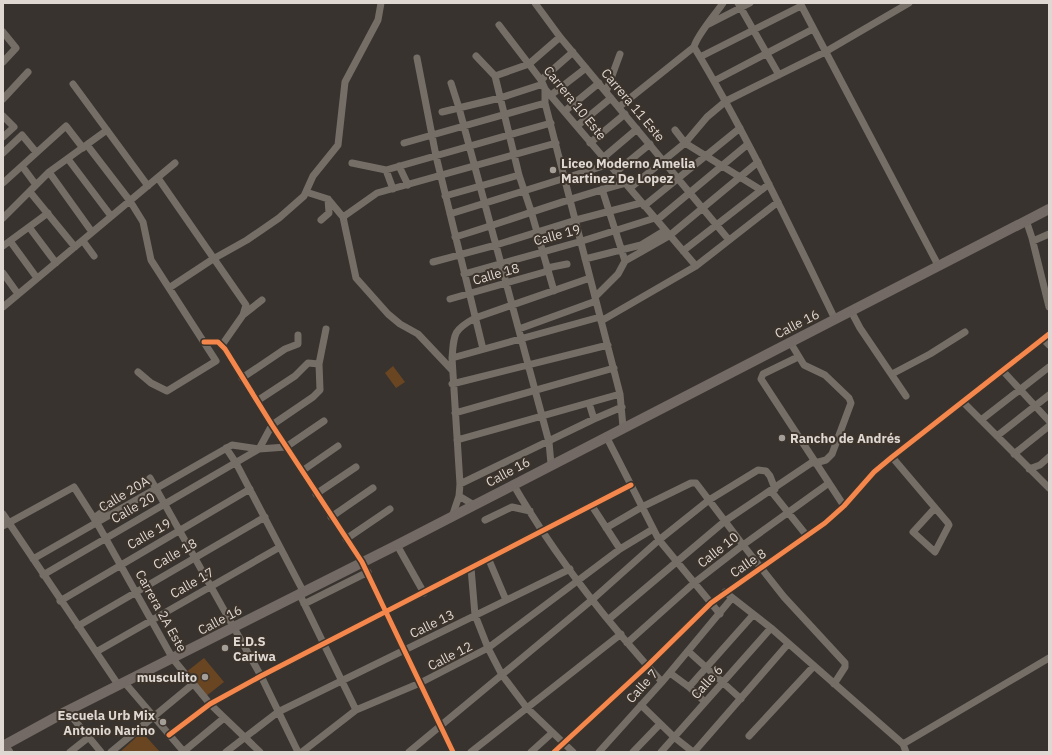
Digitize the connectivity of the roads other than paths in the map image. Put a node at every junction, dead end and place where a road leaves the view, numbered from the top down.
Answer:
1 (381, 3) edge
2 (535, 3) edge
3 (723, 3) edge
4 (750, 3) edge
5 (910, 3) edge
6 (800, 4) edge
7 (740, 5) edge
8 (900, 5) edge
9 (709, 24) junction
10 (499, 25) dead end
11 (813, 29) junction
12 (754, 30) junction
13 (3, 32) edge
14 (560, 37) junction
15 (694, 47) junction
16 (573, 52) junction
17 (825, 52) junction
18 (620, 54) dead end
19 (766, 54) junction
20 (476, 56) dead end
21 (700, 57) junction
22 (417, 58) dead end
23 (3, 62) edge
24 (529, 64) junction
25 (586, 68) junction
26 (28, 72) dead end
27 (779, 75) junction
28 (495, 76) junction
29 (714, 81) junction
30 (451, 83) dead end
31 (599, 83) junction
32 (74, 84) dead end
33 (543, 84) junction
34 (606, 92) junction
35 (551, 95) junction
36 (500, 98) junction
37 (611, 98) junction
38 (3, 99) edge
39 (726, 101) junction
40 (545, 103) junction
41 (619, 107) junction
42 (459, 108) junction
43 (565, 110) junction
44 (442, 112) dead end
45 (625, 114) junction
46 (505, 115) junction
47 (3, 116) edge
48 (551, 123) junction
49 (463, 126) junction
50 (577, 126) junction
51 (740, 128) junction
52 (637, 129) junction
53 (107, 130) junction
54 (675, 130) dead end
55 (432, 135) junction
56 (510, 135) junction
57 (3, 137) edge
58 (404, 143) dead end
59 (556, 143) junction
60 (590, 143) junction
61 (686, 143) junction
62 (650, 144) junction
63 (748, 144) junction
64 (85, 146) junction
65 (469, 147) junction
66 (36, 152) junction
67 (3, 153) edge
68 (515, 155) junction
69 (705, 155) junction
70 (436, 156) junction
71 (604, 157) junction
72 (68, 159) junction
73 (663, 161) junction
74 (758, 162) junction
75 (175, 163) dead end
76 (352, 164) dead end
77 (610, 164) junction
78 (22, 166) junction
79 (399, 166) junction
80 (722, 166) junction
81 (474, 167) junction
82 (386, 170) junction
83 (617, 171) junction
84 (49, 172) junction
85 (519, 175) junction
86 (441, 176) junction
87 (740, 177) junction
88 (158, 178) junction
89 (566, 178) junction
90 (677, 179) junction
91 (3, 183) edge
92 (408, 184) junction
93 (769, 184) junction
94 (36, 185) junction
95 (148, 186) junction
96 (480, 186) junction
97 (628, 186) junction
98 (393, 189) junction
99 (602, 189) junction
100 (761, 190) junction
101 (30, 192) junction
102 (306, 192) junction
103 (525, 192) junction
104 (689, 193) junction
105 (445, 196) junction
106 (328, 199) junction
107 (571, 199) junction
108 (130, 201) junction
109 (778, 202) junction
110 (485, 203) junction
111 (643, 205) junction
112 (702, 208) junction
113 (1049, 209) edge
114 (531, 211) junction
115 (48, 212) junction
116 (609, 212) junction
117 (450, 214) junction
118 (112, 216) junction
119 (343, 217) junction
120 (3, 218) edge
121 (656, 219) junction
122 (321, 220) dead end
123 (576, 220) junction
124 (1026, 220) junction
125 (716, 225) junction
126 (491, 226) junction
127 (29, 227) junction
128 (537, 231) junction
129 (615, 231) junction
130 (92, 232) junction
131 (667, 234) junction
132 (1049, 234) edge
133 (455, 237) junction
134 (1032, 237) junction
135 (729, 240) junction
136 (10, 241) junction
137 (82, 241) junction
138 (582, 241) junction
139 (496, 245) junction
140 (3, 246) edge
141 (74, 247) junction
142 (642, 248) junction
143 (543, 251) junction
144 (622, 251) junction
145 (683, 251) junction
146 (94, 256) dead end
147 (460, 256) junction
148 (213, 259) junction
149 (585, 259) junction
150 (433, 262) dead end
151 (625, 262) junction
152 (56, 263) junction
153 (501, 264) junction
154 (567, 264) dead end
155 (938, 265) junction
156 (696, 266) junction
157 (548, 269) junction
158 (3, 273) edge
159 (464, 274) junction
160 (37, 278) junction
161 (590, 278) junction
162 (506, 283) junction
163 (1046, 286) edge
164 (169, 288) junction
165 (554, 291) junction
166 (18, 294) junction
167 (469, 294) junction
168 (450, 299) dead end
169 (596, 299) junction
170 (262, 300) dead end
171 (512, 305) junction
172 (3, 307) edge
173 (1049, 307) edge
174 (243, 315) junction
175 (854, 317) junction
176 (475, 318) junction
177 (601, 319) junction
178 (835, 319) junction
179 (537, 323) junction
180 (326, 329) dead end
181 (519, 329) junction
182 (965, 332) dead end
183 (539, 334) junction
184 (1049, 334) edge
185 (298, 335) dead end
186 (1043, 338) junction
187 (521, 339) junction
188 (204, 342) junction
189 (222, 345) junction
190 (608, 345) junction
191 (1049, 345) edge
192 (483, 350) junction
193 (795, 350) junction
194 (452, 358) junction
195 (319, 364) junction
196 (528, 366) junction
197 (1049, 366) edge
198 (614, 368) junction
199 (452, 370) junction
200 (1003, 371) junction
201 (138, 372) dead end
202 (892, 374) junction
203 (242, 378) junction
204 (452, 384) junction
205 (535, 390) junction
206 (1019, 390) junction
207 (620, 394) junction
208 (1049, 395) edge
209 (906, 396) dead end
210 (257, 401) junction
211 (963, 402) junction
212 (589, 403) junction
213 (1035, 406) junction
214 (622, 407) junction
215 (455, 413) junction
216 (542, 416) junction
217 (594, 419) junction
218 (981, 420) junction
219 (324, 421) dead end
220 (1049, 421) edge
221 (272, 425) junction
222 (1049, 426) edge
223 (624, 427) junction
224 (606, 436) junction
225 (997, 436) junction
226 (457, 440) junction
227 (549, 442) junction
228 (338, 446) dead end
229 (286, 447) junction
230 (226, 448) junction
231 (258, 449) junction
232 (1014, 454) junction
233 (892, 457) junction
234 (1049, 457) edge
235 (814, 462) junction
236 (236, 463) junction
237 (551, 464) junction
238 (356, 467) dead end
239 (1029, 469) junction
240 (302, 470) junction
241 (150, 478) dead end
242 (829, 483) junction
243 (460, 484) junction
244 (513, 484) junction
245 (631, 485) junction
246 (373, 488) dead end
247 (1049, 488) edge
248 (156, 489) junction
249 (250, 489) junction
250 (773, 490) junction
251 (316, 494) junction
252 (459, 496) junction
253 (709, 500) junction
254 (164, 504) junction
255 (474, 505) junction
256 (592, 506) junction
257 (642, 506) junction
258 (844, 506) junction
259 (106, 508) dead end
260 (935, 508) junction
261 (390, 509) dead end
262 (530, 512) junction
263 (788, 512) junction
264 (3, 514) edge
265 (452, 516) junction
266 (265, 517) junction
267 (331, 517) junction
268 (485, 520) dead end
269 (96, 521) junction
270 (725, 522) junction
271 (6, 524) edge
272 (606, 528) junction
273 (179, 530) junction
274 (654, 530) junction
275 (543, 532) junction
276 (807, 536) junction
277 (105, 538) junction
278 (346, 538) junction
279 (659, 540) junction
280 (397, 545) junction
281 (743, 545) junction
282 (280, 547) junction
283 (620, 549) junction
284 (194, 557) junction
285 (33, 559) junction
286 (489, 560) junction
287 (362, 562) junction
288 (677, 563) junction
289 (121, 564) junction
290 (471, 568) junction
291 (761, 568) junction
292 (570, 569) junction
293 (368, 572) junction
294 (43, 575) junction
295 (578, 580) junction
296 (694, 584) junction
297 (210, 585) junction
298 (136, 591) junction
299 (301, 592) junction
300 (725, 592) junction
301 (424, 593) junction
302 (732, 598) junction
303 (593, 599) junction
304 (506, 600) junction
305 (60, 601) junction
306 (711, 603) junction
307 (304, 604) junction
308 (386, 612) junction
309 (720, 614) junction
310 (476, 615) junction
311 (753, 615) junction
312 (609, 619) junction
313 (152, 620) junction
314 (78, 626) junction
315 (234, 627) junction
316 (771, 628) junction
317 (621, 634) junction
318 (627, 643) junction
319 (324, 644) junction
320 (788, 644) junction
321 (488, 648) junction
322 (404, 650) junction
323 (688, 651) junction
324 (96, 652) junction
325 (1049, 658) edge
326 (173, 659) junction
327 (647, 666) junction
328 (813, 666) junction
329 (706, 667) junction
330 (670, 673) junction
331 (502, 675) junction
332 (261, 676) junction
333 (342, 680) junction
334 (662, 682) junction
335 (722, 682) junction
336 (420, 683) junction
337 (122, 684) junction
338 (193, 684) junction
339 (689, 687) junction
340 (839, 688) junction
341 (741, 699) junction
342 (705, 702) junction
343 (210, 704) junction
344 (641, 705) junction
345 (527, 708) junction
346 (356, 710) junction
347 (67, 711) junction
348 (278, 712) junction
349 (153, 717) junction
350 (224, 718) junction
351 (660, 724) junction
352 (441, 726) junction
353 (552, 733) junction
354 (169, 735) junction
355 (749, 736) dead end
356 (88, 737) junction
357 (674, 737) junction
358 (244, 738) junction
359 (562, 742) junction
360 (903, 744) junction
361 (6, 748) edge
362 (70, 752) edge
363 (100, 752) edge
364 (111, 752) edge
365 (184, 752) edge
366 (226, 752) edge
367 (260, 752) edge
368 (298, 752) edge
369 (302, 752) edge
370 (409, 752) edge
371 (453, 752) edge
372 (471, 752) edge
373 (531, 752) edge
374 (554, 752) edge
375 (573, 752) edge
376 (599, 752) edge
377 (633, 752) edge
378 (661, 752) edge
379 (693, 752) edge
380 (906, 752) edge

1 - 102 street
2 - 14 street, Carrera 11 Este
3 - 9 street
4 - 7 street
5 - 8 street
6 - 11 street
6 - 12 street
7 - 9 street
7 - 12 street
8 - 17 street
9 - 15 street
10 - 24 street, Carrera 10 Este
11 - 17 street
11 - 19 street
12 - 19 street
12 - 21 street
13 - 23 street
14 - 16 street, Carrera 11 Este
14 - 24 street
15 - 21 street
15 - 41 street
16 - 25 street, Carrera 11 Este
16 - 33 street
17 - 27 street
17 - 155 street
18 - 34 street
19 - 27 street
19 - 29 street
20 - 28 street
21 - 29 street
22 - 55 street
24 - 28 street
24 - 33 street, Carrera 10 Este
25 - 31 street, Carrera 11 Este
25 - 35 street
26 - 38 street
27 - 39 street
28 - 36 street
29 - 39 street
30 - 42 street
31 - 34 street, Carrera 11 Este
31 - 43 street
32 - 53 street
33 - 35 street, Carrera 10 Este
33 - 36 street
33 - 40 street
34 - 37 street, Carrera 11 Este
35 - 43 street, Carrera 10 Este
36 - 42 street
36 - 46 street
37 - 41 street, Carrera 11 Este
37 - 50 street
39 - 51 street
39 - 61 street
40 - 46 street
40 - 48 street
41 - 45 street, Carrera 11 Este
42 - 44 street
42 - 49 street
43 - 50 street, Carrera 10 Este
45 - 52 street, Carrera 11 Este
45 - 60 street
46 - 49 street
46 - 56 street
47 - 57 street
48 - 56 street
48 - 59 street
49 - 55 street
49 - 65 street
50 - 60 street, Carrera 10 Este
51 - 63 street
51 - 69 street
52 - 62 street, Carrera 11 Este
52 - 71 street
53 - 64 street
53 - 95 street
54 - 61 street
55 - 58 street
55 - 70 street
56 - 65 street
56 - 68 street
59 - 68 street
59 - 89 street
60 - 71 street, Carrera 10 Este
61 - 69 street
61 - 73 street
62 - 73 street, Carrera 11 Este
62 - 83 street
63 - 74 street
63 - 80 street, Calle 19
64 - 66 street
64 - 72 street
64 - 108 street
65 - 70 street
65 - 81 street
66 - 67 street
66 - 78 street
68 - 81 street
68 - 85 street
69 - 80 street
69 - 90 street
70 - 79 street
70 - 86 street
71 - 77 street, Carrera 10 Este
72 - 84 street
72 - 118 street
73 - 90 street, Carrera 11 Este
73 - 97 street
74 - 87 street
74 - 93 street
75 - 88 street
76 - 82 street
77 - 83 street, Carrera 10 Este
77 - 89 street
78 - 91 street
78 - 94 street
79 - 82 street
79 - 92 street
80 - 87 street
80 - 104 street, Calle 19
81 - 86 street
81 - 96 street
82 - 98 street
83 - 97 street, Carrera 10 Este
84 - 94 street
84 - 130 street
85 - 96 street
85 - 103 street
86 - 92 street
86 - 105 street
87 - 100 street
87 - 112 street
88 - 95 street
88 - 148 street
89 - 103 street
89 - 107 street
90 - 104 street, Carrera 11 Este
90 - 111 street
92 - 98 street
93 - 100 street
93 - 109 street
94 - 101 street
95 - 108 street
96 - 105 street
96 - 110 street
97 - 99 street
97 - 111 street, Carrera 10 Este
98 - 119 street
99 - 107 street
99 - 116 street
100 - 125 street
101 - 115 street
101 - 120 street
102 - 106 street
102 - 148 street
103 - 110 street
103 - 114 street
104 - 112 street, Carrera 11 Este
104 - 121 street, Calle 19
105 - 117 street
106 - 119 street
106 - 122 street
107 - 114 street
107 - 123 street
108 - 118 street
108 - 164 street
109 - 135 street
109 - 178 street
110 - 117 street
110 - 126 street
111 - 116 street
111 - 121 street, Carrera 10 Este
112 - 125 street, Carrera 11 Este
112 - 131 street
113 - 124 highway, Calle 16
114 - 126 street
114 - 128 street
115 - 127 street
115 - 141 street
116 - 123 street
116 - 129 street
117 - 133 street
118 - 130 street
119 - 199 street
121 - 129 street, Calle 19
121 - 131 street, Carrera 10 Este
123 - 128 street
123 - 138 street
124 - 134 street
124 - 155 highway, Calle 16
125 - 135 street, Carrera 11 Este
125 - 145 street
126 - 133 street
126 - 139 street
127 - 136 street
127 - 152 street
128 - 139 street
128 - 143 street
129 - 138 street, Calle 19
129 - 144 street
130 - 137 street
131 - 142 street
131 - 145 street, Carrera 10 Este
132 - 134 street
133 - 147 street
134 - 163 street
135 - 156 street
136 - 140 street
136 - 160 street
137 - 141 street
137 - 146 street
138 - 143 street, Calle 19
138 - 149 street
139 - 147 street
139 - 153 street
141 - 152 street
142 - 144 street
142 - 151 street
143 - 153 street, Calle 19
143 - 157 street
144 - 149 street
144 - 151 street
145 - 156 street, Carrera 10 Este
147 - 150 street
147 - 159 street
148 - 164 street
148 - 174 street
149 - 161 street
151 - 169 street
152 - 160 street
153 - 159 street, Calle 19
153 - 162 street
154 - 157 street, Calle 18
155 - 175 highway, Calle 16
156 - 177 street
157 - 162 street, Calle 18
157 - 165 street
158 - 166 street
159 - 167 street
160 - 166 street
161 - 165 street
161 - 169 street
162 - 167 street, Calle 18
162 - 171 street
163 - 173 street
164 - 188 street
165 - 171 street
166 - 172 street
167 - 168 street, Calle 18
167 - 176 street
169 - 177 street
169 - 179 street
170 - 174 street
171 - 176 street
171 - 181 street
174 - 189 street
175 - 178 highway, Calle 16
175 - 202 street
176 - 192 street
176 - 194 street
177 - 183 street
177 - 190 street
178 - 193 highway, Calle 16
179 - 181 street
179 - 183 street
180 - 195 street
181 - 187 street
182 - 202 street
183 - 187 street
184 - 186 street, Calle 8
185 - 203 street
186 - 191 street
186 - 200 street, Calle 8
187 - 192 street
187 - 196 street
188 - 189 street
188 - 201 street
189 - 203 street
190 - 196 street
190 - 198 street
192 - 194 street
193 - 223 highway, Calle 16
193 - 235 street
193 - 235 street
194 - 199 street
195 - 210 street
195 - 221 street
196 - 204 street
196 - 205 street
197 - 206 street
198 - 205 street
198 - 207 street
199 - 204 street
200 - 206 street
200 - 211 street, Calle 8
202 - 209 street
203 - 210 street
204 - 215 street
205 - 215 street
205 - 216 street
206 - 213 street
206 - 218 street
207 - 212 street
207 - 214 street
208 - 213 street
210 - 221 street
211 - 218 street
211 - 233 street, Calle 8
212 - 216 street
212 - 217 street
213 - 220 street
213 - 225 street
214 - 217 street
214 - 223 street
215 - 226 street
216 - 226 street
216 - 227 street
217 - 227 street
218 - 225 street
219 - 229 street
221 - 229 street
221 - 231 street
222 - 232 street
223 - 224 highway, Calle 16
224 - 237 highway, Calle 16
224 - 245 street
225 - 232 street
226 - 243 street
227 - 237 street
227 - 243 street
228 - 240 street
229 - 231 street
229 - 240 street
230 - 231 street
230 - 236 street
230 - 248 street, Calle 20A
231 - 236 street, Calle 20
232 - 239 street
233 - 258 street, Calle 8
233 - 260 street
234 - 239 street
235 - 242 street
235 - 250 street
236 - 249 street
236 - 254 street, Calle 20
237 - 244 highway, Calle 16
238 - 251 street
239 - 247 street
240 - 251 street
241 - 248 street
242 - 258 street
242 - 263 street, Calle 10
243 - 252 street
244 - 255 highway, Calle 16
244 - 262 street
245 - 256 street
245 - 257 street
246 - 267 street
248 - 254 street
248 - 269 street, Calle 20A
249 - 266 street
249 - 273 street, Calle 19
250 - 253 street
250 - 263 street
250 - 270 street
251 - 267 street
252 - 255 street
252 - 265 street
253 - 257 street
253 - 270 street
253 - 279 street
254 - 273 street
254 - 277 street, Calle 20
255 - 265 highway, Calle 16
256 - 272 street
256 - 275 street
257 - 272 street
257 - 274 street
258 - 276 street, Calle 8
259 - 269 street
260 - 260 street
261 - 278 street
262 - 268 street
262 - 275 street
263 - 276 street
263 - 281 street, Calle 10
264 - 271 street
265 - 280 highway, Calle 16
266 - 282 street
266 - 284 street, Calle 18
267 - 278 street
269 - 271 street, Carrera 2A Este
269 - 277 street, Carrera 2A Este
269 - 285 street, Calle 20A
270 - 281 street
270 - 288 street
271 - 285 street
272 - 283 street
273 - 284 street
273 - 289 street, Calle 19
274 - 279 street
274 - 283 street, Calle 12
275 - 286 street
275 - 292 street
276 - 291 street, Calle 8
277 - 289 street, Carrera 2A Este
277 - 294 street, Calle 20
278 - 287 street
279 - 288 street
279 - 303 street
280 - 287 highway, Calle 16
280 - 301 street
281 - 291 street
281 - 296 street, Calle 10
282 - 297 street, Calle 17
282 - 299 street
283 - 295 street, Calle 12
284 - 297 street
284 - 298 street, Calle 18
285 - 294 street
286 - 290 street
286 - 304 street
287 - 293 street
287 - 299 highway, Calle 16
288 - 296 street
288 - 312 street
289 - 298 street, Carrera 2A Este
289 - 305 street, Calle 19
290 - 301 street
290 - 310 street
291 - 300 street, Calle 8
291 - 340 street
292 - 295 street
292 - 304 street, Calle 13
293 - 307 street
293 - 308 street
294 - 305 street
295 - 303 street
295 - 321 street, Calle 12
296 - 306 street
296 - 318 street, Calle 10
297 - 313 street, Calle 17
297 - 315 street
298 - 313 street, Carrera 2A Este
298 - 314 street, Calle 18
299 - 307 street
299 - 315 highway, Calle 16
300 - 302 street
300 - 306 street, Calle 8
301 - 308 street
302 - 309 street, Calle 7
302 - 311 street
303 - 312 street
303 - 331 street
304 - 310 street, Calle 13
305 - 314 street
306 - 309 street
306 - 327 street, Calle 8
307 - 319 street
308 - 319 street
308 - 322 street
309 - 323 street, Calle 7
310 - 321 street
310 - 322 street, Calle 13
311 - 316 street
311 - 329 street
312 - 317 street
313 - 324 street, Calle 17
313 - 326 street, Carrera 2A Este
314 - 324 street
315 - 326 highway, Calle 16
315 - 332 street
316 - 320 street
316 - 335 street, Calle 6
317 - 318 street
317 - 345 street
318 - 327 street
319 - 332 street
319 - 333 street
320 - 328 street
320 - 341 street
321 - 331 street
321 - 336 street, Calle 12
322 - 333 street, Calle 13
322 - 336 street
323 - 329 street
323 - 330 street, Calle 7
324 - 337 street
325 - 360 street
326 - 337 highway, Calle 16
326 - 338 street, Carrera 2A Este
327 - 334 street
327 - 359 street, Calle 8
328 - 340 street
328 - 355 street
329 - 335 street
329 - 339 street
330 - 334 street, Calle 7
330 - 339 street
331 - 345 street
331 - 352 street
332 - 343 street
332 - 348 street
333 - 346 street
333 - 348 street, Calle 13
334 - 344 street, Calle 7
335 - 341 street
335 - 342 street, Calle 6
336 - 346 street, Calle 12
336 - 352 street
337 - 347 highway, Calle 16
337 - 349 street
338 - 343 street, Carrera 2A Este
338 - 349 street
339 - 342 street
340 - 360 street
341 - 379 street
342 - 357 street, Calle 6
343 - 350 street, Carrera 2A Este
343 - 354 street
344 - 351 street
344 - 376 street, Calle 7
345 - 353 street
345 - 372 street
346 - 369 street, Calle 12
347 - 356 street
347 - 361 highway, Calle 16
348 - 358 street, Calle 13
348 - 368 street
349 - 354 street
349 - 364 street
350 - 358 street, Carrera 2A Este
350 - 365 street
351 - 357 street
351 - 377 street
352 - 370 street
352 - 371 street
353 - 359 street
353 - 373 street
354 - 365 street
356 - 362 street
356 - 363 street
357 - 378 street, Calle 6
357 - 379 street
358 - 366 street, Calle 13
358 - 367 street, Carrera 2A Este
359 - 374 street, Calle 8
359 - 375 street
360 - 380 street

